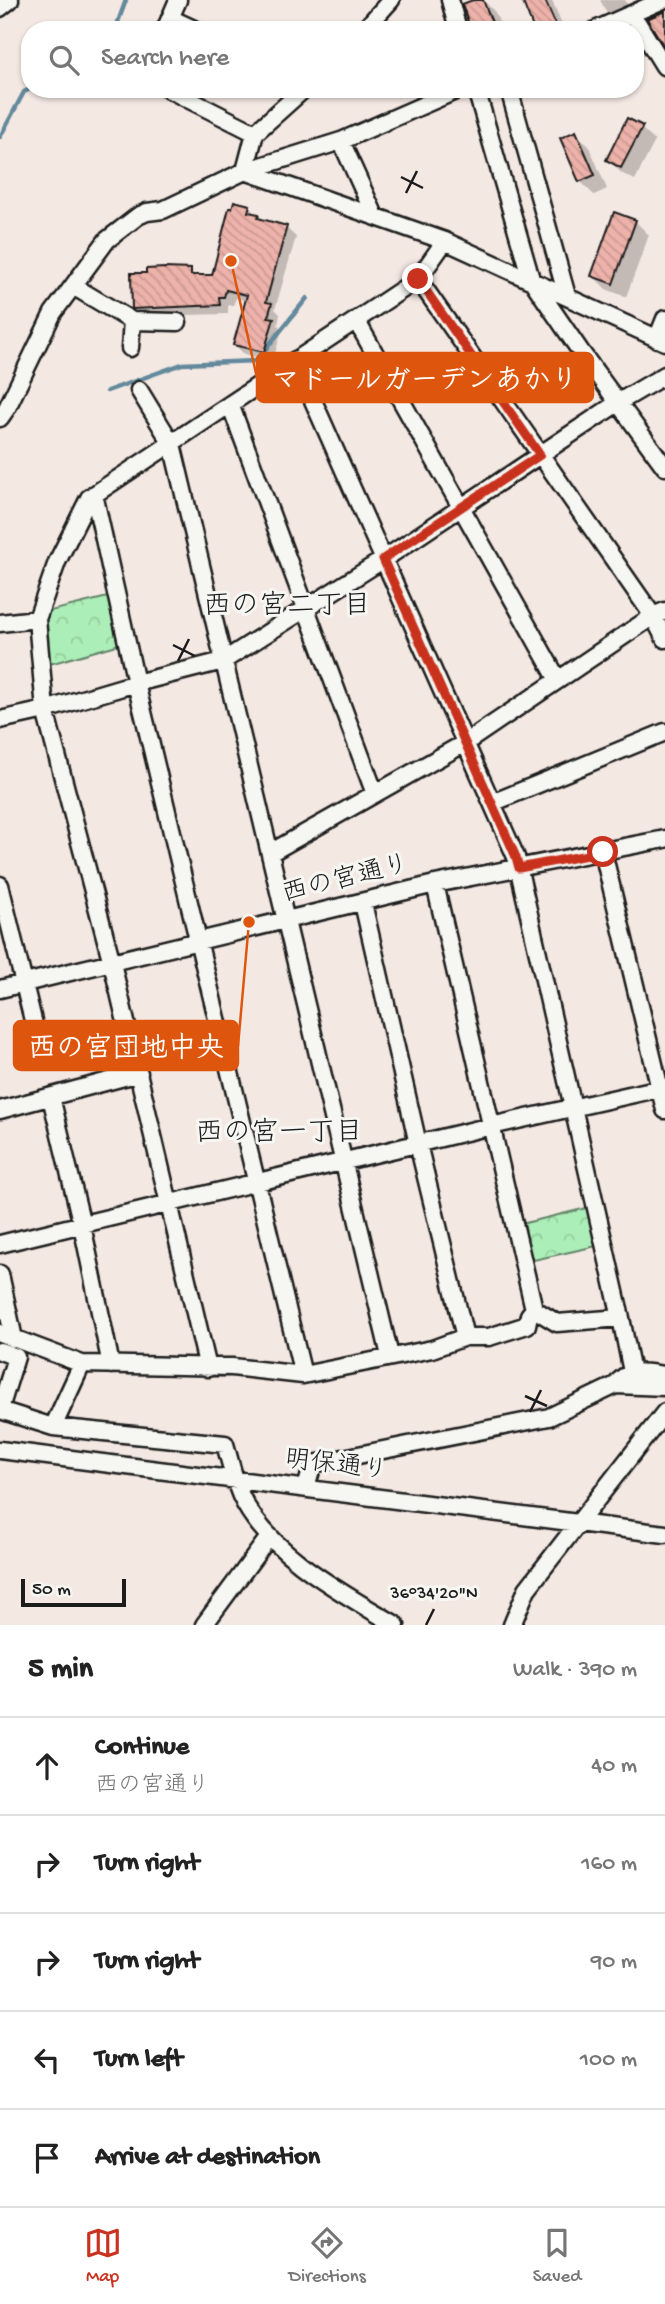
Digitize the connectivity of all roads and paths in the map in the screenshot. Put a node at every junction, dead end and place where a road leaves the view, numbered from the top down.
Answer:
1 (10, 0) edge
2 (178, 0) edge
3 (450, 0) edge
4 (663, 0) edge
5 (382, 3) edge
6 (0, 8) edge
7 (632, 14) junction
8 (168, 21) edge
9 (370, 21) edge
10 (456, 21) edge
11 (616, 21) edge
12 (636, 21) edge
13 (644, 34) edge
14 (664, 66) edge
15 (186, 98) edge
16 (290, 98) edge
17 (439, 98) edge
18 (479, 98) edge
19 (512, 98) edge
20 (255, 133) junction
21 (341, 141) junction
22 (245, 171) junction
23 (375, 216) junction
24 (445, 241) junction
25 (418, 279) junction
26 (531, 279) junction
27 (73, 286) junction
28 (567, 296) junction
29 (665, 319) edge
30 (356, 320) junction
31 (132, 321) junction
32 (178, 322) dead end
33 (661, 340) edge
34 (130, 348) dead end
35 (295, 360) junction
36 (665, 375) edge
37 (139, 390) dead end
38 (619, 402) junction
39 (230, 404) junction
40 (0, 418) edge
41 (172, 444) junction
42 (540, 455) junction
43 (665, 467) edge
44 (94, 495) junction
45 (461, 508) junction
46 (383, 559) junction
47 (306, 609) junction
48 (659, 614) edge
49 (37, 619) junction
50 (0, 623) edge
51 (665, 639) edge
52 (223, 661) junction
53 (558, 680) junction
54 (136, 683) junction
55 (45, 710) junction
56 (0, 720) edge
57 (665, 732) edge
58 (465, 743) junction
59 (375, 794) junction
60 (492, 803) junction
61 (665, 839) edge
62 (603, 852) junction
63 (270, 853) junction
64 (519, 868) junction
65 (435, 884) junction
66 (1, 894) edge
67 (363, 903) junction
68 (287, 921) junction
69 (200, 942) junction
70 (112, 963) junction
71 (24, 984) junction
72 (0, 989) edge
73 (37, 1037) dead end
74 (139, 1073) junction
75 (662, 1088) edge
76 (51, 1097) junction
77 (574, 1107) junction
78 (0, 1110) edge
79 (665, 1110) edge
80 (491, 1126) junction
81 (418, 1144) junction
82 (344, 1162) junction
83 (258, 1183) junction
84 (170, 1204) junction
85 (82, 1224) junction
86 (0, 1244) edge
87 (0, 1274) edge
88 (534, 1309) junction
89 (621, 1318) junction
90 (7, 1336) edge
91 (465, 1337) junction
92 (0, 1351) edge
93 (390, 1356) junction
94 (82, 1364) junction
95 (111, 1365) junction
96 (208, 1368) junction
97 (632, 1372) junction
98 (303, 1375) junction
99 (665, 1376) edge
100 (616, 1385) junction
101 (665, 1387) edge
102 (0, 1410) edge
103 (665, 1412) edge
104 (53, 1427) junction
105 (0, 1450) edge
106 (236, 1479) junction
107 (306, 1488) junction
108 (576, 1524) junction
109 (665, 1534) edge
110 (269, 1537) junction
111 (204, 1625) edge
112 (396, 1625) edge
113 (512, 1625) edge

1 - 6 street
2 - 8 street
3 - 10 street
4 - 7 street
5 - 9 street
7 - 11 street
7 - 12 street
13 - 14 street
15 - 20 street
16 - 20 street
17 - 21 street
18 - 26 street
19 - 28 street
20 - 22 street
21 - 22 street
21 - 23 street
22 - 23 street
22 - 27 street
23 - 24 street
24 - 25 street
24 - 26 street
25 - 30 street
25 - 42 street
26 - 28 street
26 - 38 street
27 - 31 street
27 - 40 street
28 - 33 street
29 - 33 street
30 - 35 street
30 - 45 street
31 - 32 street
31 - 34 street
35 - 39 street
35 - 46 street
36 - 38 street
37 - 41 street
38 - 42 street
38 - 43 street
39 - 41 street
39 - 47 street
41 - 44 street
41 - 52 street
42 - 45 street
42 - 48 street
44 - 49 street
44 - 54 street
45 - 46 street
45 - 53 street
46 - 47 street
46 - 58 street
47 - 52 street
47 - 59 street
48 - 51 street
48 - 53 street
49 - 50 street
49 - 55 street
52 - 54 street
52 - 63 street
53 - 58 street
54 - 55 street
54 - 69 street
55 - 56 street
55 - 70 street
57 - 60 street
58 - 59 street
58 - 60 street
59 - 63 street
60 - 64 street
61 - 62 street, 西の宮通り
62 - 64 street, 西の宮通り
62 - 75 street
63 - 68 street
64 - 65 street, 西の宮通り
64 - 77 street
65 - 67 street, 西の宮通り
65 - 80 street
66 - 71 street
67 - 68 street, 西の宮通り
67 - 81 street
68 - 69 street, 西の宮通り
68 - 82 street
69 - 70 street, 西の宮通り
69 - 83 street
70 - 71 street, 西の宮通り
70 - 74 street
71 - 72 street, 西の宮通り
71 - 73 street
74 - 76 street
74 - 84 street
75 - 77 street
75 - 79 street
76 - 78 street
76 - 85 street
77 - 80 street
77 - 89 street
80 - 81 street
80 - 88 street
81 - 82 street
81 - 91 street
82 - 83 street
82 - 93 street
83 - 84 street
83 - 98 street
84 - 85 street
84 - 96 street
85 - 86 street
85 - 95 street
87 - 90 street
88 - 89 street
88 - 91 street
89 - 97 street
90 - 94 street
91 - 93 street
92 - 102 street
93 - 98 street
94 - 95 street
94 - 104 street
95 - 96 street
96 - 98 street
97 - 99 street
97 - 100 street
100 - 101 street
100 - 107 street
102 - 104 street
103 - 108 street
104 - 106 street
105 - 106 street, 明保通り
106 - 107 street, 明保通り
106 - 110 street
107 - 108 street, 明保通り
108 - 109 street, 明保通り
108 - 113 street
110 - 111 street
110 - 112 street

